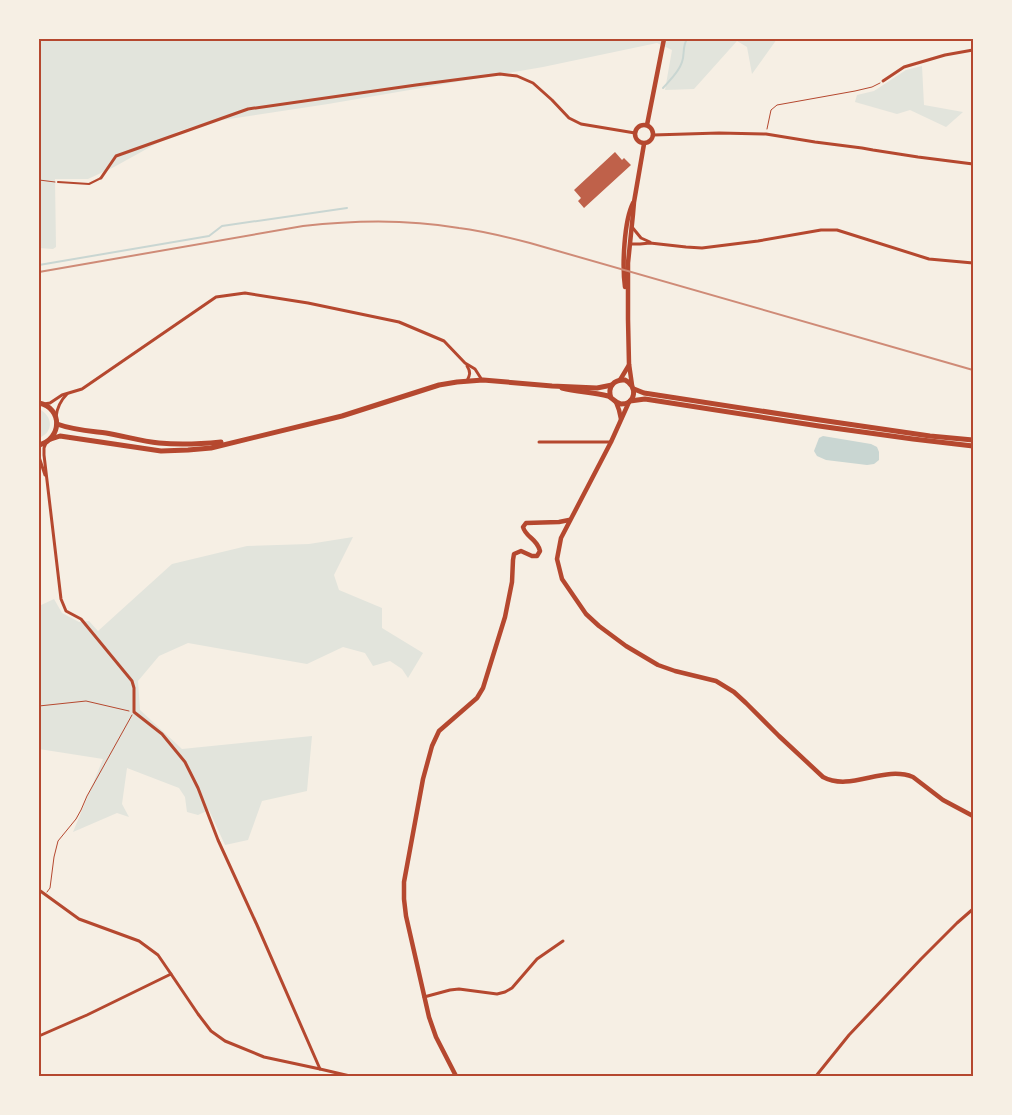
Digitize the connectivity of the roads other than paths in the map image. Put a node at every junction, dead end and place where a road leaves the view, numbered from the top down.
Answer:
1 (664, 39) edge
2 (973, 50) edge
3 (883, 81) road end
4 (647, 125) junction
5 (635, 133) junction
6 (653, 135) junction
7 (644, 144) junction
8 (973, 164) edge
9 (101, 178) joint
10 (58, 182) road end
11 (634, 202) junction
12 (632, 226) junction
13 (650, 243) junction
14 (630, 244) junction
15 (973, 263) edge
16 (628, 297) junction
17 (465, 364) junction
18 (629, 364) junction
19 (483, 380) junction
20 (620, 380) junction
21 (467, 382) junction
22 (612, 385) junction
23 (552, 386) junction
24 (633, 387) junction
25 (68, 393) junction
26 (614, 400) junction
27 (629, 401) junction
28 (41, 403) edge
29 (56, 418) junction
30 (621, 419) junction
31 (57, 424) junction
32 (51, 439) junction
33 (973, 440) edge
34 (234, 441) junction
35 (539, 442) dead end
36 (611, 442) junction
37 (46, 443) junction
38 (39, 445) edge
39 (973, 446) edge
40 (39, 457) edge
41 (47, 483) junction
42 (569, 520) junction
43 (973, 816) edge
44 (39, 890) edge
45 (973, 909) edge
46 (563, 941) dead end
47 (171, 974) junction
48 (424, 998) junction
49 (39, 1036) edge
50 (320, 1068) junction
51 (350, 1076) edge
52 (456, 1076) edge
53 (816, 1076) edge

1 - 4 street
2 - 3 street
4 - 5 street
4 - 6 street
5 - 7 street
5 - 9 street
6 - 7 street
6 - 8 street
7 - 11 street
9 - 10 lane
11 - 12 street
11 - 16 street
12 - 13 street
12 - 14 street
13 - 14 street
13 - 15 street
14 - 16 street
16 - 18 street
17 - 19 street
17 - 21 street
17 - 25 street
18 - 20 street
18 - 24 street
19 - 21 main road
19 - 23 main road
20 - 22 main road
20 - 24 main road
21 - 34 main road
22 - 23 main road
22 - 26 main road
23 - 26 main road
24 - 27 main road
24 - 33 main road
25 - 28 street
25 - 29 street
26 - 27 main road
26 - 30 street
27 - 30 street
27 - 39 main road
28 - 29 main road
29 - 31 main road
30 - 36 street
31 - 32 main road
31 - 34 main road
32 - 34 main road
32 - 37 main road
35 - 36 street
36 - 42 street
37 - 38 main road
37 - 41 street
40 - 41 street
41 - 50 street
42 - 43 street
42 - 48 street
44 - 47 street
45 - 53 street
46 - 48 street
47 - 49 street
47 - 50 street
48 - 52 street
50 - 51 street

